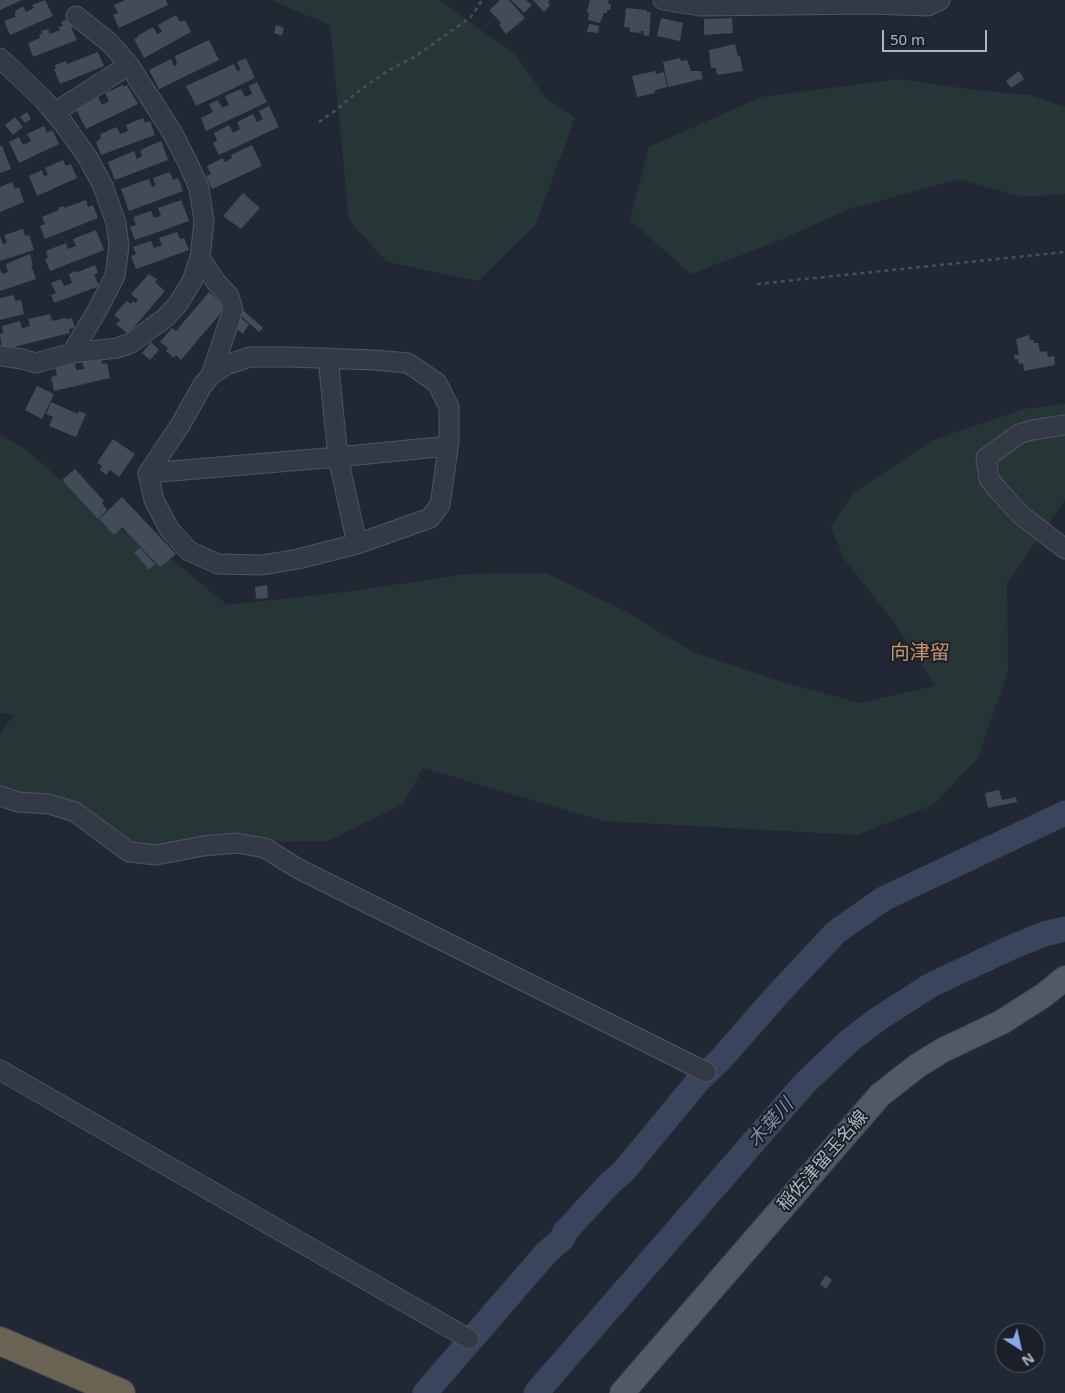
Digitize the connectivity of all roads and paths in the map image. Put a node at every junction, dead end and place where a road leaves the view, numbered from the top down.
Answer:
1 (482, 0) edge
2 (662, 0) edge
3 (940, 0) edge
4 (76, 16) dead end
5 (0, 58) edge
6 (129, 65) junction
7 (55, 112) junction
8 (319, 122) dead end
9 (1065, 252) edge
10 (200, 258) junction
11 (757, 284) dead end
12 (72, 353) junction
13 (0, 356) edge
14 (328, 358) junction
15 (211, 375) junction
16 (1065, 425) edge
17 (448, 446) junction
18 (338, 457) junction
19 (148, 473) junction
20 (357, 544) junction
21 (1065, 549) edge
22 (0, 796) edge
23 (1065, 978) edge
24 (0, 1070) edge
25 (706, 1072) dead end
26 (469, 1339) dead end
27 (0, 1341) edge
28 (121, 1393) edge
29 (622, 1393) edge

1 - 8 path
2 - 3 street
4 - 6 street
5 - 7 street
6 - 7 street
6 - 10 street
7 - 12 street
9 - 11 path
10 - 12 street
10 - 15 street
12 - 13 street
14 - 15 street
14 - 17 street
14 - 18 street
15 - 19 street
16 - 21 street
17 - 18 street
17 - 20 street
18 - 19 street
18 - 20 street
19 - 20 street
22 - 25 street
23 - 29 main road, 稲佐津留玉名線
24 - 26 street
27 - 28 highway

